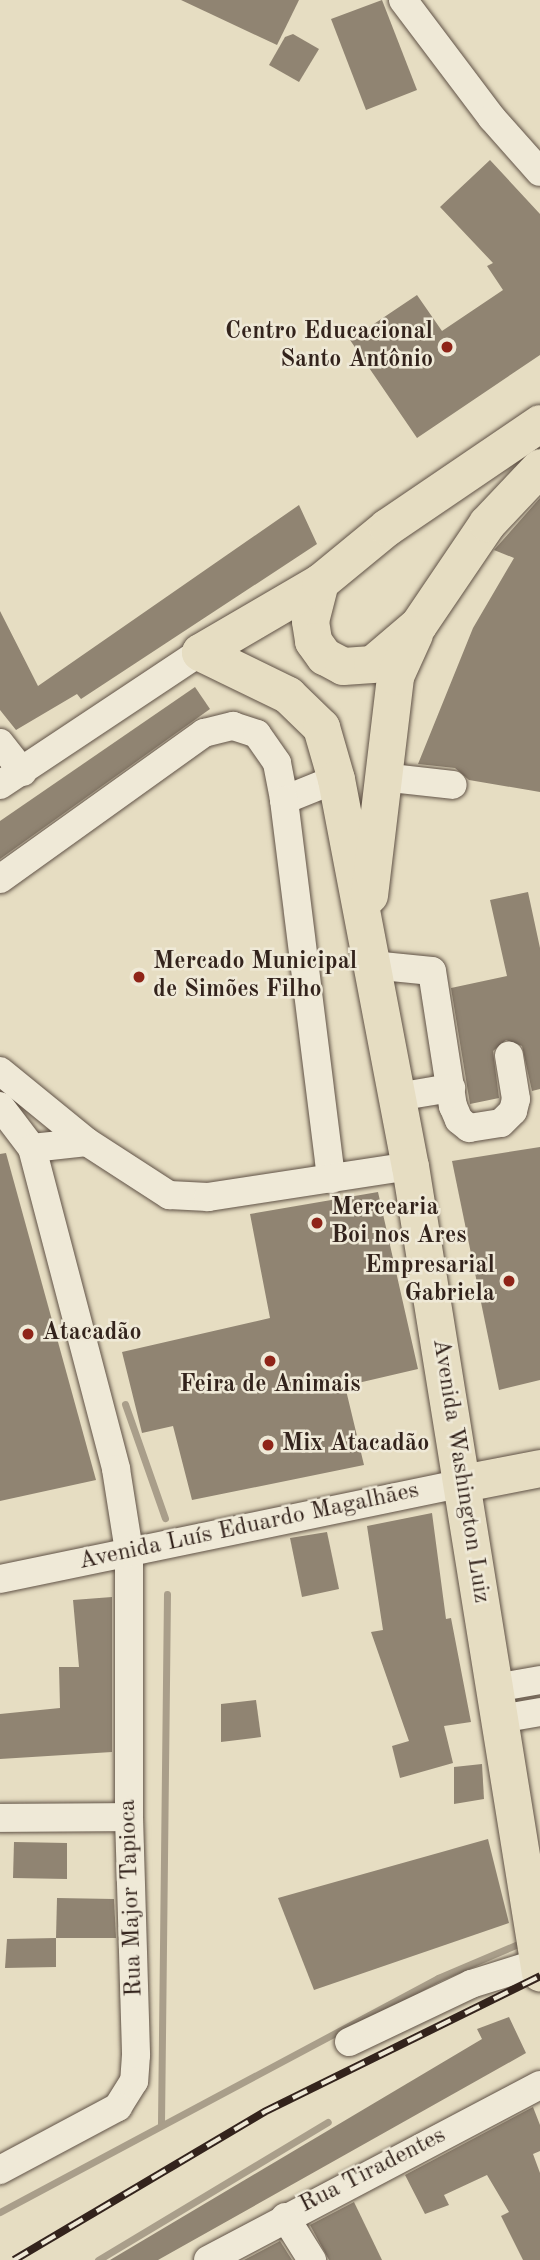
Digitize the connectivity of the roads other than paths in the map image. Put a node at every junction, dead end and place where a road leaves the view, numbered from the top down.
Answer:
1 (403, 0) edge
2 (540, 172) edge
3 (540, 423) edge
4 (540, 467) edge
5 (320, 582) junction
6 (418, 625) junction
7 (200, 652) junction
8 (0, 743) edge
9 (382, 777) junction
10 (12, 779) edge
11 (453, 785) dead end
12 (340, 795) junction
13 (284, 800) junction
14 (0, 879) edge
15 (365, 928) junction
16 (372, 965) junction
17 (509, 1056) dead end
18 (0, 1071) edge
19 (451, 1088) junction
20 (397, 1097) junction
21 (0, 1105) edge
22 (87, 1142) junction
23 (32, 1148) junction
24 (410, 1166) junction
25 (331, 1179) junction
26 (540, 1468) edge
27 (463, 1483) junction
28 (129, 1550) junction
29 (0, 1579) edge
30 (540, 1680) edge
31 (498, 1704) junction
32 (540, 1712) edge
33 (129, 1816) junction
34 (0, 1818) edge
35 (537, 1944) edge
36 (349, 2042) dead end
37 (540, 2085) edge
38 (0, 2163) edge
39 (0, 2170) edge
40 (285, 2217) junction
41 (208, 2260) edge
42 (313, 2260) edge

1 - 2 street
3 - 5 main road
4 - 6 main road
5 - 6 main road
5 - 7 main road
6 - 9 main road, Avenida Washington Luiz
7 - 10 street
7 - 12 main road, Avenida Washington Luiz
8 - 10 street
9 - 11 street
9 - 12 main road
9 - 15 main road, Avenida Washington Luiz
12 - 13 street
12 - 15 main road, Avenida Washington Luiz
13 - 14 street
13 - 25 street
15 - 16 main road, Avenida Washington Luiz
16 - 19 street
16 - 20 main road, Avenida Washington Luiz
17 - 19 street
18 - 22 street
19 - 20 street
20 - 24 main road, Avenida Washington Luiz
21 - 23 street
22 - 23 street
22 - 25 street
23 - 28 street, Rua Major Tapioca
24 - 25 street
24 - 27 main road, Avenida Washington Luiz
26 - 27 main road, Avenida Luís Eduardo Magalhães
27 - 28 street, Avenida Luís Eduardo Magalhães
27 - 31 main road, Avenida Washington Luiz
28 - 29 street, Avenida Luís Eduardo Magalhães
28 - 33 street, Rua Major Tapioca
30 - 31 street
31 - 32 street
31 - 35 main road, Avenida Washington Luiz
33 - 34 street
33 - 39 street, Rua Major Tapioca
35 - 36 street
37 - 40 street, Rua Tiradentes
38 - 39 street
40 - 41 street, Rua Tiradentes
40 - 42 street

